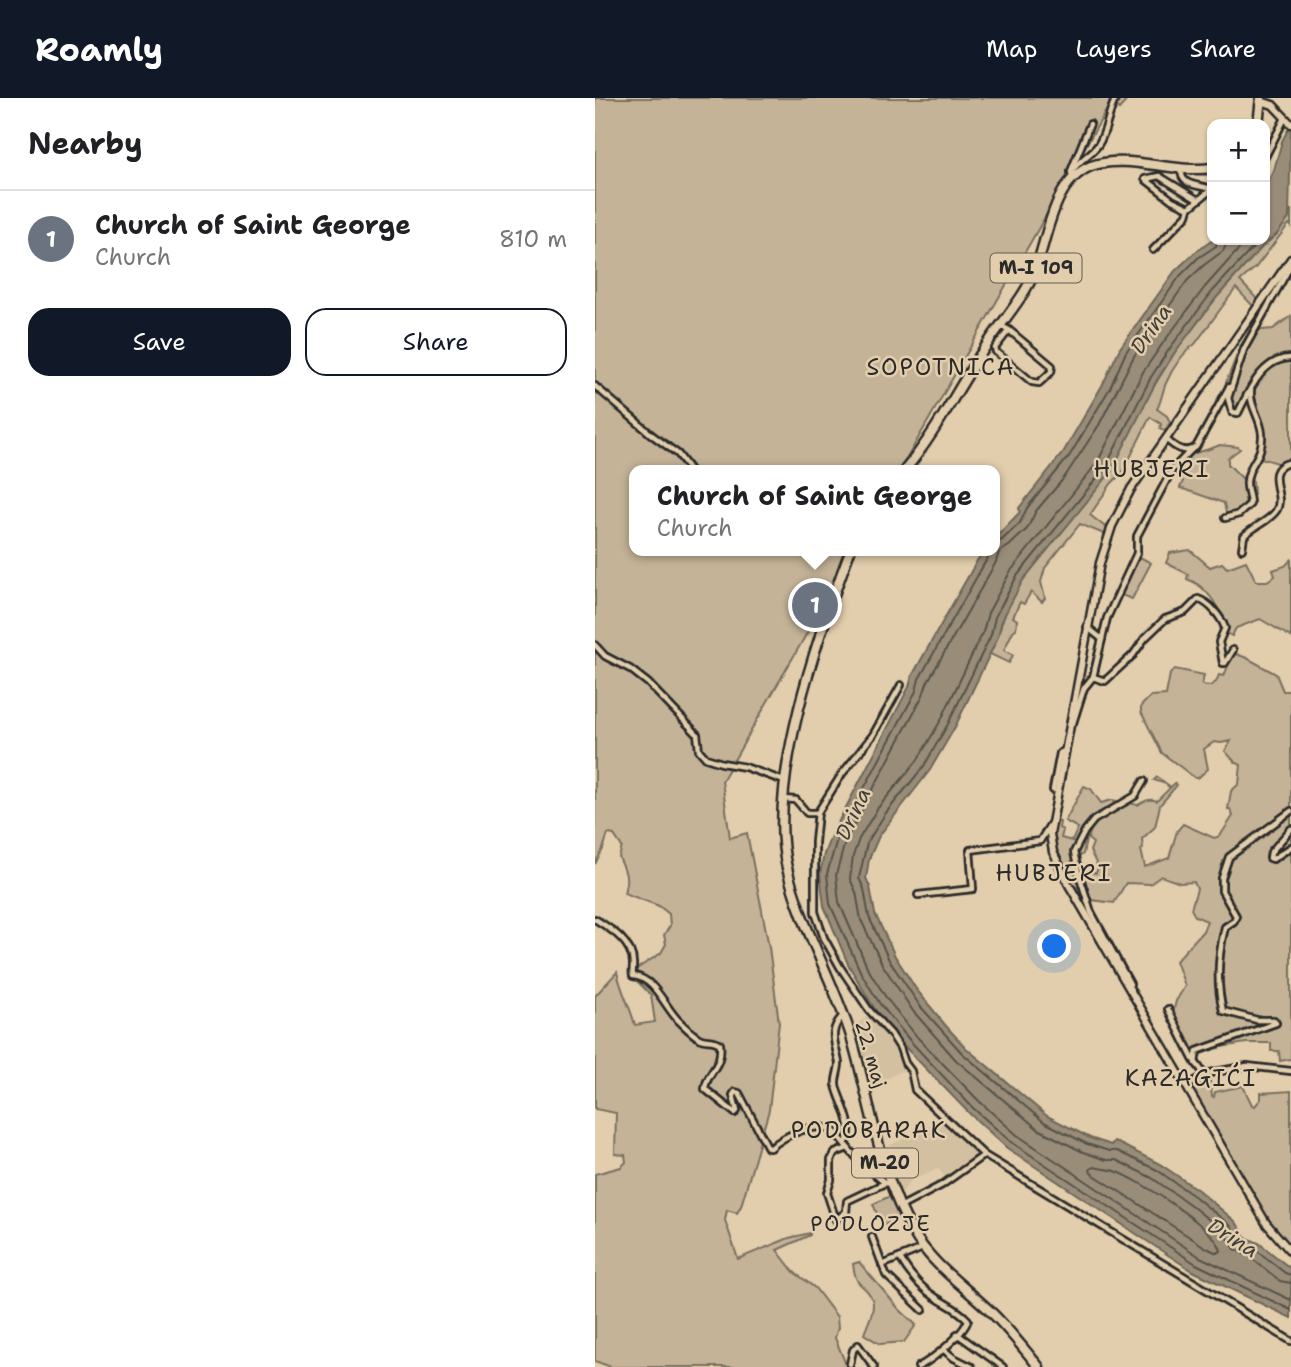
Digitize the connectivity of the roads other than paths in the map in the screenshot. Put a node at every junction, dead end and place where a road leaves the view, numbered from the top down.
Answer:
1 (1116, 98) edge
2 (1261, 100) edge
3 (1259, 119) edge
4 (1289, 121) edge
5 (1090, 124) dead end
6 (1270, 150) edge
7 (1207, 168) edge
8 (1181, 169) junction
9 (1072, 176) junction
10 (1207, 188) edge
11 (1207, 193) edge
12 (1198, 200) junction
13 (1189, 208) junction
14 (1153, 250) dead end
15 (1291, 259) edge
16 (1291, 265) edge
17 (1285, 271) junction
18 (1000, 325) junction
19 (1009, 330) junction
20 (1291, 358) edge
21 (1231, 383) junction
22 (595, 387) edge
23 (1251, 388) junction
24 (1166, 439) junction
25 (1191, 450) junction
26 (1291, 462) edge
27 (686, 465) edge
28 (909, 465) edge
29 (1225, 518) dead end
30 (1241, 549) dead end
31 (848, 556) edge
32 (1087, 628) junction
33 (1102, 639) junction
34 (595, 645) edge
35 (1233, 650) dead end
36 (1093, 677) junction
37 (901, 685) dead end
38 (1070, 727) junction
39 (1066, 750) junction
40 (784, 781) junction
41 (1144, 781) dead end
42 (1053, 790) dead end
43 (782, 799) junction
44 (1291, 811) edge
45 (818, 813) junction
46 (1052, 822) junction
47 (1291, 829) edge
48 (1291, 847) edge
49 (918, 895) dead end
50 (595, 919) edge
51 (1133, 995) junction
52 (1168, 1009) dead end
53 (843, 1015) junction
54 (1195, 1063) junction
55 (1291, 1071) edge
56 (1205, 1075) junction
57 (1186, 1086) junction
58 (846, 1146) junction
59 (984, 1155) junction
60 (888, 1183) junction
61 (902, 1206) junction
62 (872, 1237) dead end
63 (924, 1248) junction
64 (1291, 1252) edge
65 (900, 1258) junction
66 (882, 1265) junction
67 (923, 1310) dead end
68 (957, 1334) junction
69 (1291, 1341) edge
70 (944, 1350) junction
71 (850, 1364) dead end
72 (874, 1367) edge
73 (918, 1367) edge
74 (972, 1367) edge
75 (1003, 1367) edge
76 (1039, 1367) edge

1 - 9 street
2 - 3 main road
2 - 4 street
4 - 6 street
5 - 9 street
7 - 8 main road
8 - 9 main road
8 - 10 street
9 - 18 main road, M-I 109
11 - 12 street
12 - 13 street
12 - 13 street
13 - 14 street
15 - 17 street
16 - 17 street
17 - 21 street
17 - 24 street
18 - 19 street
18 - 28 main road, M-I 109
19 - 19 street
20 - 23 street
21 - 23 street
21 - 25 street
22 - 27 street
23 - 29 street
24 - 25 street
24 - 32 street
25 - 33 street
26 - 30 street
31 - 40 main road, M-20
32 - 33 street
32 - 38 street
33 - 36 street
34 - 40 street
35 - 36 street
36 - 38 street
37 - 45 street
38 - 39 street
39 - 42 street
39 - 46 street
40 - 43 main road, M-20
41 - 51 street
43 - 45 street
43 - 53 main road, 22. maj / M-20
44 - 54 street
45 - 59 street
46 - 49 street
46 - 51 street
47 - 48 street
50 - 58 street, 22. maj
51 - 57 street
52 - 54 street
53 - 58 street, 22. maj
53 - 60 main road, 22. maj / M-20
54 - 56 street
55 - 56 street
56 - 57 street
57 - 64 street
58 - 60 street, 22. maj
58 - 60 street
59 - 61 street
59 - 69 street
60 - 61 main road, 22. maj / M-20
61 - 63 main road, 22. maj / M-20
62 - 66 street
63 - 65 street
63 - 76 main road, 22. maj / M-20
65 - 66 street
65 - 68 street
66 - 67 street
68 - 70 street
68 - 75 street
70 - 73 street
70 - 74 street
71 - 72 street

